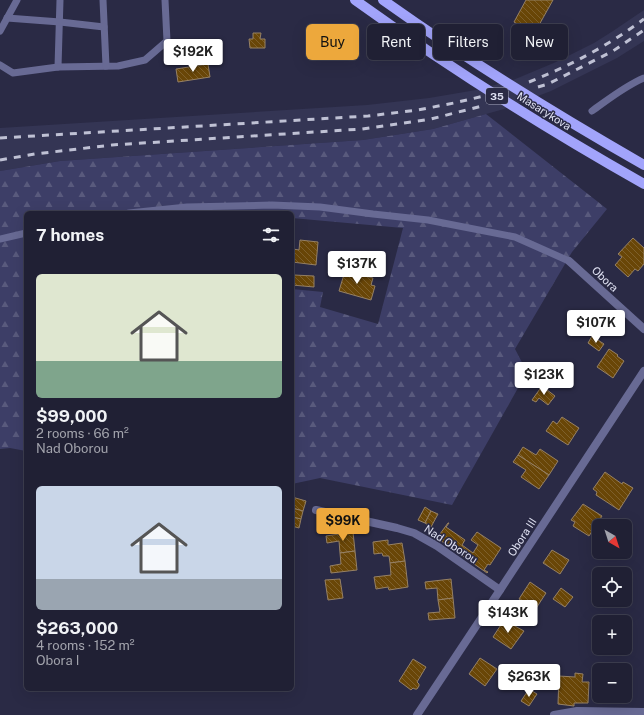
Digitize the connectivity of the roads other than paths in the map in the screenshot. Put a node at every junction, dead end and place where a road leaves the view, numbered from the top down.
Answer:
1 (16, 0) edge
2 (60, 0) edge
3 (103, 0) edge
4 (166, 0) edge
5 (355, 0) edge
6 (383, 0) edge
7 (7, 18) junction
8 (60, 22) junction
9 (104, 27) junction
10 (0, 31) edge
11 (0, 65) edge
12 (106, 66) junction
13 (58, 67) junction
14 (644, 78) edge
15 (592, 111) dead end
16 (644, 165) edge
17 (644, 184) edge
18 (148, 211) edge
19 (24, 233) edge
20 (0, 239) edge
21 (570, 261) joint
22 (644, 329) edge
23 (644, 371) edge
24 (316, 510) dead end
25 (500, 590) junction
26 (644, 712) edge
27 (417, 715) edge
28 (554, 715) edge

1 - 7 lane
2 - 8 lane
3 - 9 lane
4 - 12 lane
5 - 17 main road, Masarykova / 35, bridge
6 - 16 main road, Masarykova / 35, bridge
7 - 8 lane
7 - 10 lane
8 - 9 lane
8 - 13 lane
9 - 12 lane
11 - 13 lane
12 - 13 lane
14 - 15 lane
18 - 21 lane
19 - 20 lane
21 - 22 street, Obora
23 - 25 street, Obora III
24 - 25 street, Nad Oborou
25 - 27 street, Obora III
26 - 28 street

